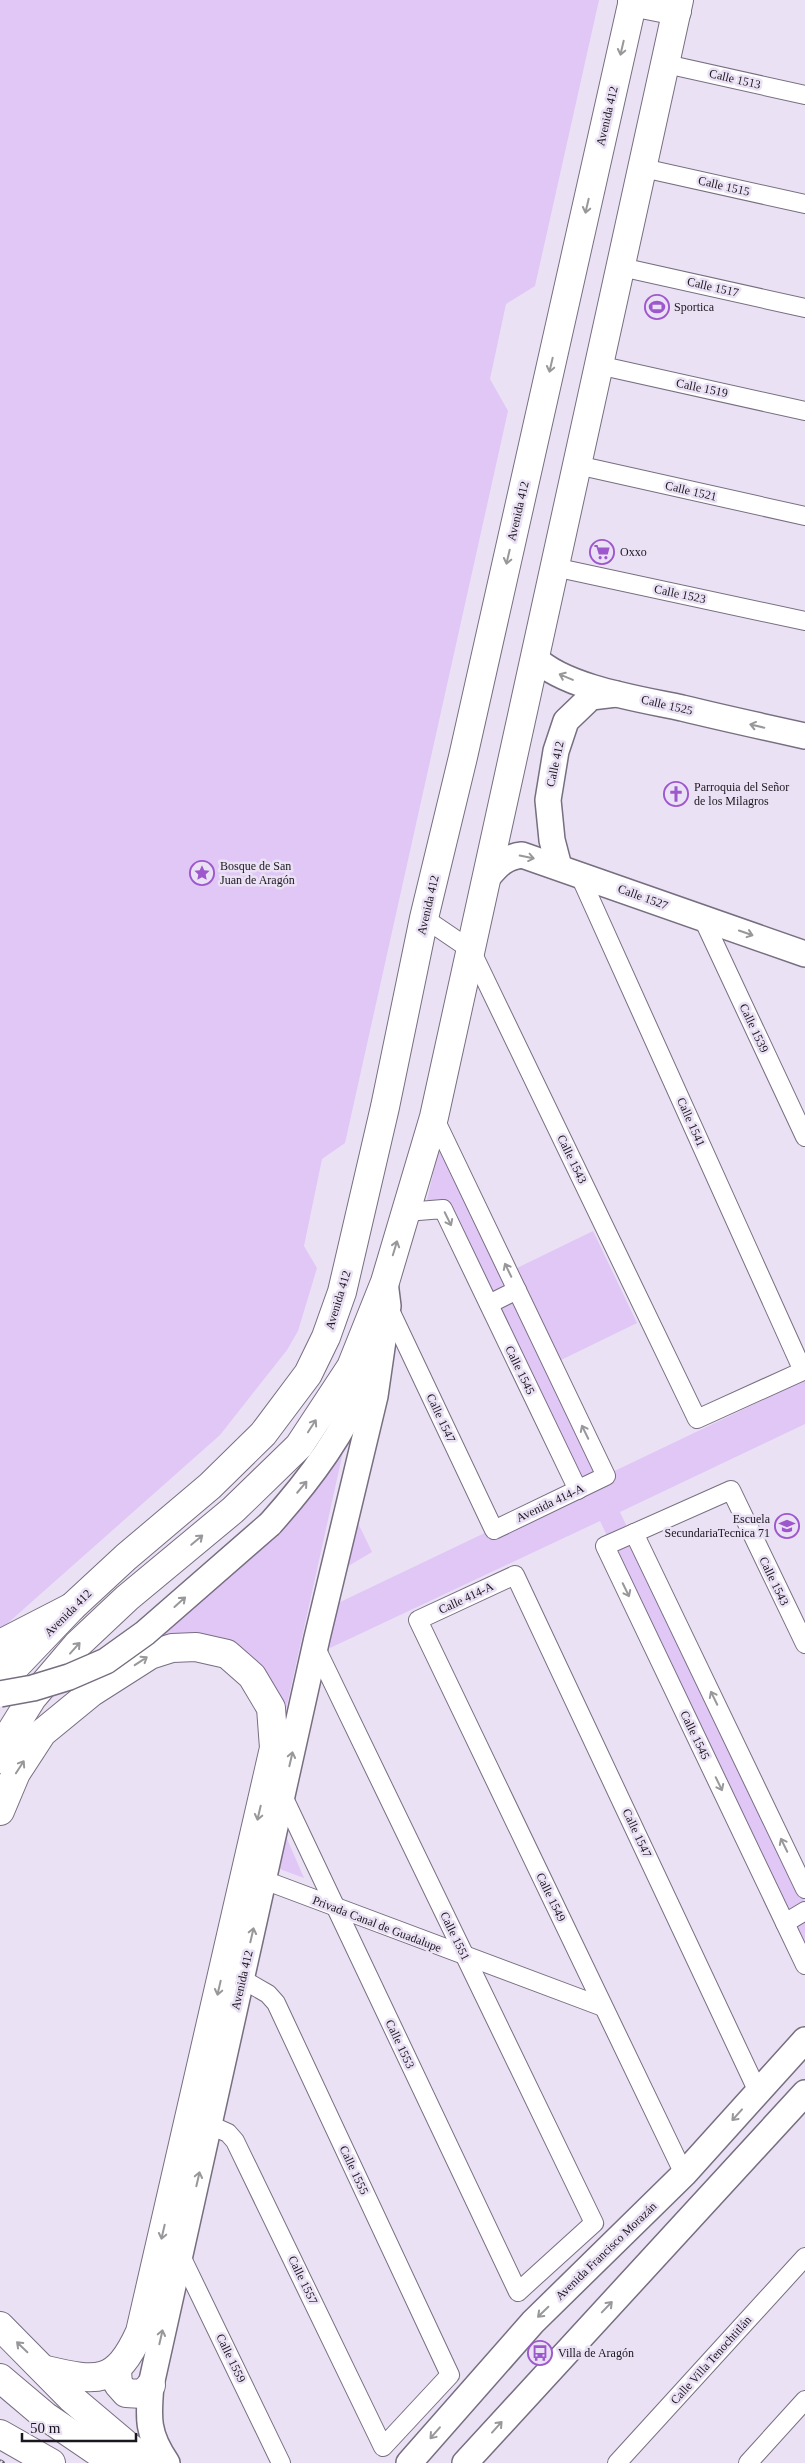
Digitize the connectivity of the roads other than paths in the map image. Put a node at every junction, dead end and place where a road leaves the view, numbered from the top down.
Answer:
1 (633, 1) edge
2 (678, 6) edge
3 (666, 64) junction
4 (805, 95) edge
5 (643, 168) junction
6 (805, 204) edge
7 (621, 267) junction
8 (805, 308) edge
9 (598, 365) junction
10 (805, 411) edge
11 (577, 465) junction
12 (805, 516) edge
13 (554, 566) junction
14 (805, 621) edge
15 (535, 658) junction
16 (616, 694) junction
17 (805, 736) edge
18 (569, 871) junction
19 (487, 878) junction
20 (424, 918) junction
21 (703, 919) junction
22 (471, 950) junction
23 (805, 954) edge
24 (434, 1117) junction
25 (805, 1137) edge
26 (406, 1212) junction
27 (518, 1290) junction
28 (386, 1294) junction
29 (489, 1304) junction
30 (379, 1355) junction
31 (804, 1370) edge
32 (578, 1490) junction
33 (494, 1530) joint
34 (634, 1533) junction
35 (515, 1575) joint
36 (72, 1607) junction
37 (418, 1620) joint
38 (49, 1632) junction
39 (803, 1635) edge
40 (0, 1644) edge
41 (316, 1648) junction
42 (0, 1660) edge
43 (0, 1692) edge
44 (0, 1759) edge
45 (283, 1796) junction
46 (0, 1811) edge
47 (264, 1880) junction
48 (805, 1889) edge
49 (336, 1908) junction
50 (805, 1911) edge
51 (785, 1923) junction
52 (465, 1957) junction
53 (805, 1965) edge
54 (242, 1979) junction
55 (604, 2007) junction
56 (805, 2040) edge
57 (758, 2092) junction
58 (805, 2093) edge
59 (210, 2125) junction
60 (684, 2174) junction
61 (594, 2223) joint
62 (180, 2254) junction
63 (805, 2257) edge
64 (0, 2326) edge
65 (46, 2370) junction
66 (117, 2371) junction
67 (0, 2378) edge
68 (151, 2385) junction
69 (805, 2400) edge
70 (0, 2434) edge
71 (383, 2447) joint
72 (51, 2463) edge
73 (114, 2463) edge
74 (148, 2463) edge
75 (167, 2463) edge
76 (281, 2463) edge
77 (409, 2463) edge
78 (465, 2463) edge
79 (617, 2463) edge
80 (748, 2463) edge

1 - 2 main road
1 -> 20 main road, Avenida 412
2 - 3 main road, Avenida 412
3 - 4 street, Calle 1513
3 - 5 main road, Avenida 412
5 - 6 street, Calle 1515
5 - 7 main road, Avenida 412
7 - 8 street, Calle 1517
7 - 9 main road, Avenida 412
9 - 10 street, Calle 1519
9 - 11 main road, Avenida 412
11 - 12 street, Calle 1521
11 - 13 main road, Avenida 412
13 - 14 street, Calle 1523
13 - 15 main road, Avenida 412
16 -> 15 street, Calle 1525
15 - 19 main road, Avenida 412
17 -> 16 street, Calle 1525
16 - 18 street, Calle 412
19 -> 18 street, Calle 1527
18 - 21 street, Calle 1527
18 - 31 street, Calle 1541
19 - 22 main road, Avenida 412
20 - 22 street
20 - 36 main road, Avenida 412
21 -> 23 street, Calle 1527
21 - 25 street, Calle 1539
22 - 24 main road, Avenida 412
22 - 31 street, Calle 1543
24 - 26 main road, Avenida 412
27 -> 24 street
28 -> 26 main road, Avenida 412
26 -> 29 street, Calle 1545
27 - 29 street
32 -> 27 street, Avenida 414-A
28 - 30 street, Avenida 412
28 - 33 street, Calle 1547
44 -> 28 main road, Avenida 412
29 - 32 street, Calle 1545
30 - 41 street, Avenida 412
43 -> 30 street, bridge
32 - 33 street, Avenida 414-A
34 - 39 street, Calle 1543
48 -> 34 street
34 -> 51 street, Calle 1545
35 - 37 street, Calle 414-A
35 - 57 street, Calle 1547
36 - 38 main road, Avenida 412
36 - 40 main road
37 - 55 street, Calle 1549
38 - 42 street
38 - 43 main road, Avenida 412
45 -> 41 street, Avenida 412
41 - 52 street, Calle 1551
45 - 47 street, Avenida 412
45 - 49 street, Calle 1553
46 -> 66 main road
47 - 49 street, Privada Canal de Guadalupe
54 -> 47 street, Avenida 412
49 - 52 street, Privada Canal de Guadalupe
49 - 61 street, Calle 1553
50 - 51 street
51 - 53 street, Calle 1545
52 - 55 street, Privada Canal de Guadalupe
52 - 61 street, Calle 1551
54 - 59 street, Avenida 412
54 - 71 street, Calle 1555
55 - 60 street, Calle 1549
56 - 57 street, Avenida Francisco Morazán
57 -> 60 street, Avenida Francisco Morazán
78 -> 58 street
62 -> 59 street, Avenida 412
59 - 71 street, Calle 1557
60 -> 77 street, Avenida Francisco Morazán
68 -> 62 street, Avenida 412
62 - 76 street, Calle 1559
63 - 79 street, Calle Villa Tenochtitlán
65 -> 64 main road
65 - 66 main road
65 - 74 main road
66 - 68 main road
67 - 73 main road
68 - 75 street, Avenida 412
69 - 80 street
70 - 72 main road

